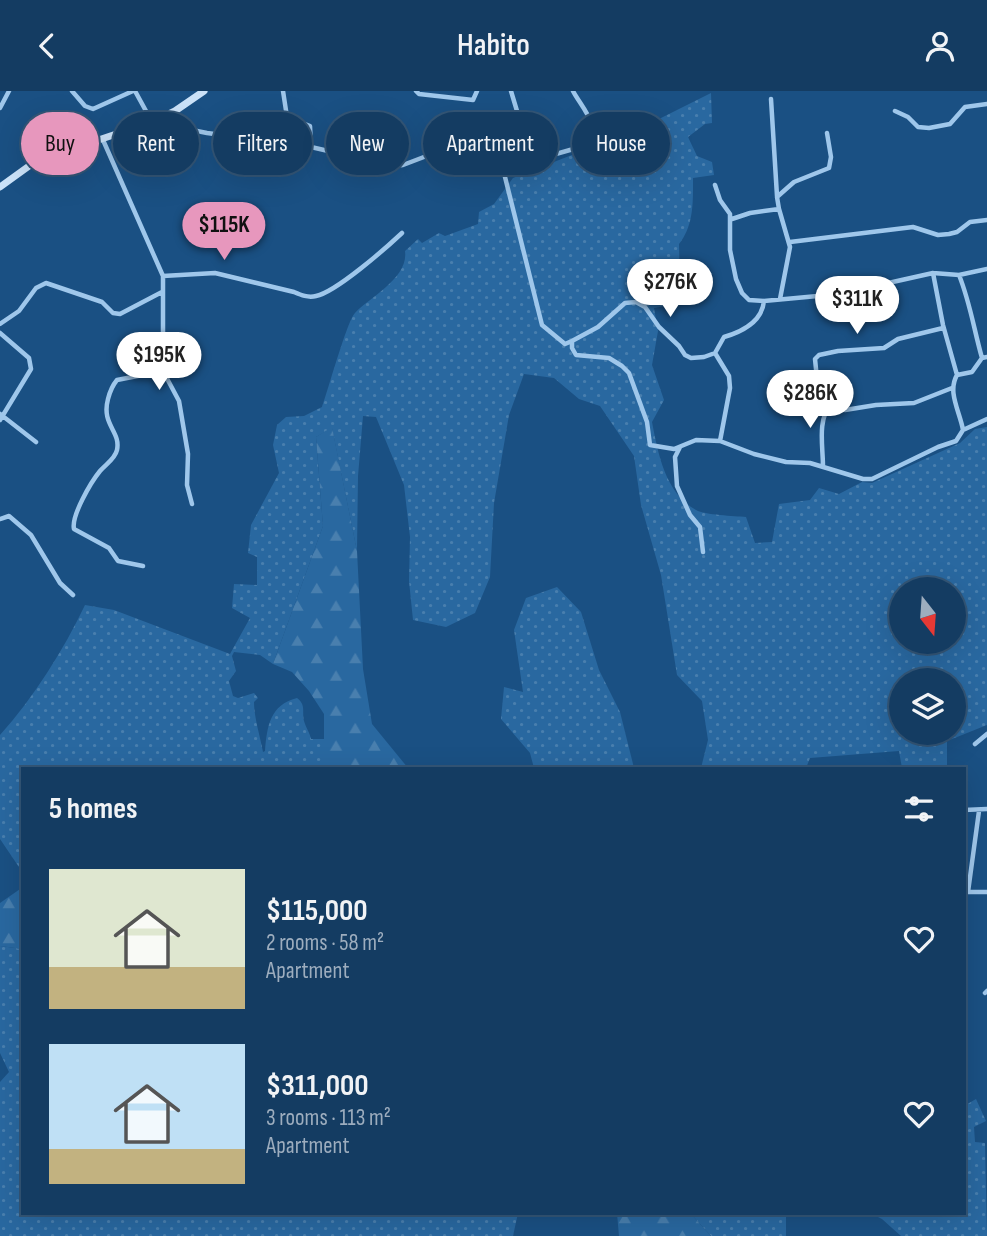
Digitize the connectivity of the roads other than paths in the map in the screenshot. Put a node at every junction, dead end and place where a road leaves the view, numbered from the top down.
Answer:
1 (9, 91) edge
2 (72, 91) edge
3 (134, 91) edge
4 (204, 91) edge
5 (283, 91) edge
6 (416, 91) edge
7 (477, 91) edge
8 (512, 91) edge
9 (573, 91) edge
10 (771, 99) dead end
11 (987, 104) edge
12 (0, 108) edge
13 (895, 111) dead end
14 (146, 112) edge
15 (174, 112) edge
16 (286, 112) edge
17 (518, 112) edge
18 (827, 133) dead end
19 (113, 136) edge
20 (103, 140) junction
21 (312, 147) edge
22 (558, 154) edge
23 (423, 158) edge
24 (504, 175) edge
25 (715, 185) dead end
26 (0, 187) edge
27 (777, 197) junction
28 (779, 209) junction
29 (732, 219) junction
30 (987, 220) edge
31 (402, 233) dead end
32 (790, 242) junction
33 (987, 269) edge
34 (933, 272) junction
35 (960, 275) junction
36 (163, 276) junction
37 (162, 292) junction
38 (780, 299) junction
39 (764, 301) junction
40 (0, 324) edge
41 (943, 328) junction
42 (0, 333) edge
43 (572, 341) junction
44 (715, 353) junction
45 (984, 357) edge
46 (163, 372) junction
47 (957, 375) junction
48 (952, 388) junction
49 (831, 404) junction
50 (1, 417) edge
51 (987, 419) edge
52 (963, 430) junction
53 (720, 441) junction
54 (36, 442) dead end
55 (680, 446) junction
56 (823, 467) junction
57 (192, 504) dead end
58 (0, 519) edge
59 (703, 552) dead end
60 (143, 566) dead end
61 (73, 595) dead end
62 (987, 734) edge
63 (975, 744) dead end
64 (987, 809) edge
65 (966, 810) edge
66 (979, 811) junction
67 (966, 892) edge
68 (987, 893) edge

1 - 12 street
2 - 3 street
3 - 14 street
4 - 15 street
5 - 16 street
6 - 7 street
8 - 17 street
9 - 22 street
10 - 27 street
11 - 13 street
18 - 27 street
19 - 20 street
20 - 26 street
20 - 36 street
21 - 23 street
24 - 43 street
25 - 29 street
27 - 28 street
28 - 29 street
28 - 32 street
29 - 39 street
30 - 32 street
31 - 36 street
32 - 38 street
33 - 35 street
34 - 35 street
34 - 38 street
34 - 41 street
35 - 45 street
36 - 37 street
37 - 40 street
37 - 46 street
38 - 39 street
39 - 44 street
41 - 47 street
41 - 49 street
42 - 50 street
43 - 44 street
43 - 55 street
44 - 53 street
45 - 47 street
46 - 57 street
46 - 60 street
47 - 48 street
48 - 49 street
48 - 52 street
49 - 56 street
50 - 54 street
51 - 52 street
52 - 56 street
53 - 55 street
53 - 56 street
55 - 59 street
58 - 61 street
62 - 63 street
64 - 66 street
65 - 66 street
66 - 67 street
67 - 68 street

